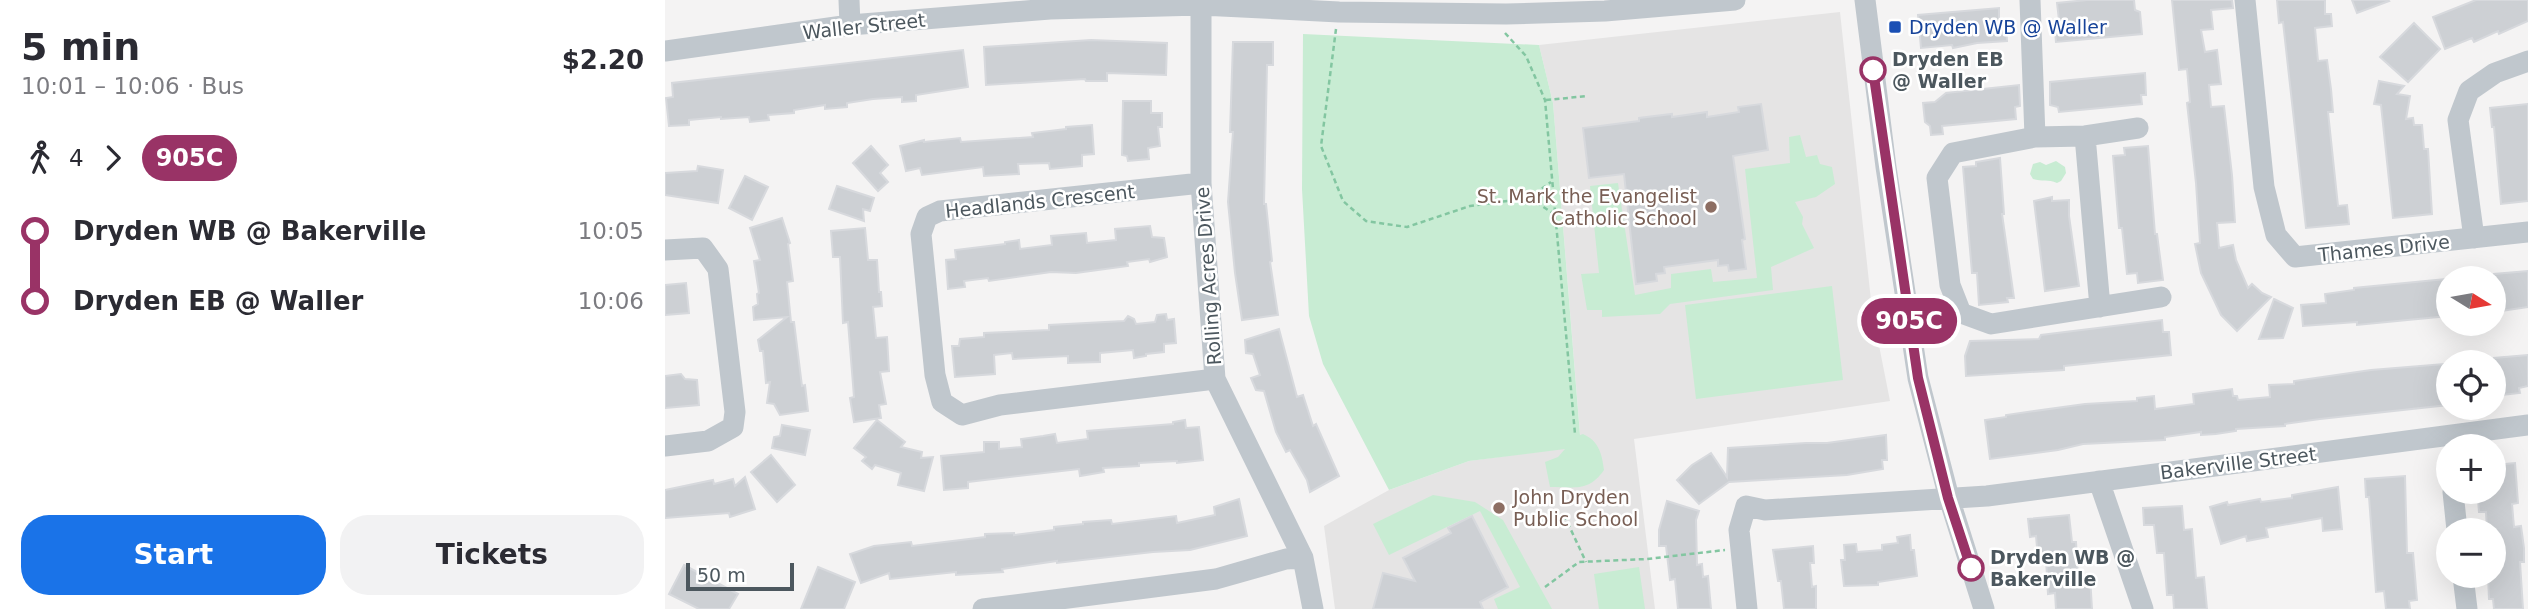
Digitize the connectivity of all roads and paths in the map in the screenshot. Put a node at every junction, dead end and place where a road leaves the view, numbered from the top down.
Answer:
1 (849, 0) edge
2 (1735, 0) edge
3 (1865, 0) edge
4 (2030, 0) edge
5 (2245, 0) edge
6 (1050, 4) edge
7 (1201, 5) junction
8 (1486, 6) edge
9 (1339, 12) junction
10 (850, 25) junction
11 (665, 51) edge
12 (2528, 61) edge
13 (1588, 96) dead end
14 (1545, 100) junction
15 (2138, 128) dead end
16 (2085, 136) junction
17 (2035, 138) junction
18 (1551, 182) junction
19 (1201, 183) junction
20 (1529, 198) junction
21 (1556, 215) junction
22 (2528, 232) edge
23 (2474, 238) junction
24 (665, 250) edge
25 (2161, 297) dead end
26 (2100, 307) junction
27 (1215, 379) junction
28 (2528, 425) edge
29 (1575, 434) dead end
30 (2490, 434) edge
31 (2436, 445) edge
32 (665, 446) edge
33 (2099, 481) junction
34 (1948, 498) junction
35 (1564, 515) dead end
36 (1742, 548) junction
37 (1303, 558) junction
38 (1586, 562) junction
39 (1545, 587) dead end
40 (2464, 588) edge
41 (983, 609) edge
42 (1313, 609) edge
43 (1747, 609) edge
44 (1984, 609) edge
45 (2143, 609) edge
46 (2467, 609) edge

1 - 10 street
2 - 8 street, Waller Street
3 - 34 street
4 - 17 street
5 - 23 street, Thames Drive
6 - 7 street, Waller Street
6 - 10 street, Waller Street
7 - 9 street, Waller Street
7 - 19 street, Rolling Acres Drive
8 - 9 street, Waller Street
8 - 14 path
9 - 20 path
10 - 11 street, Waller Street
12 - 23 street
13 - 14 path
14 - 18 path
15 - 16 street
16 - 17 street
16 - 26 street
17 - 26 street
18 - 20 path
18 - 21 path
19 - 27 street, Rolling Acres Drive
19 - 27 street, Headlands Crescent
20 - 21 path
21 - 29 path
22 - 23 street, Thames Drive
24 - 32 street
25 - 26 street
27 - 37 street, Rolling Acres Drive
28 - 30 street, Bakerville Street
31 - 33 street, Bakerville Street
33 - 34 street, Bakerville Street
33 - 45 street
34 - 36 street, Bakerville Street
34 - 44 street
35 - 38 path
36 - 38 path
36 - 43 street
37 - 41 street
37 - 42 street, Rolling Acres Drive
38 - 39 path
40 - 46 street

